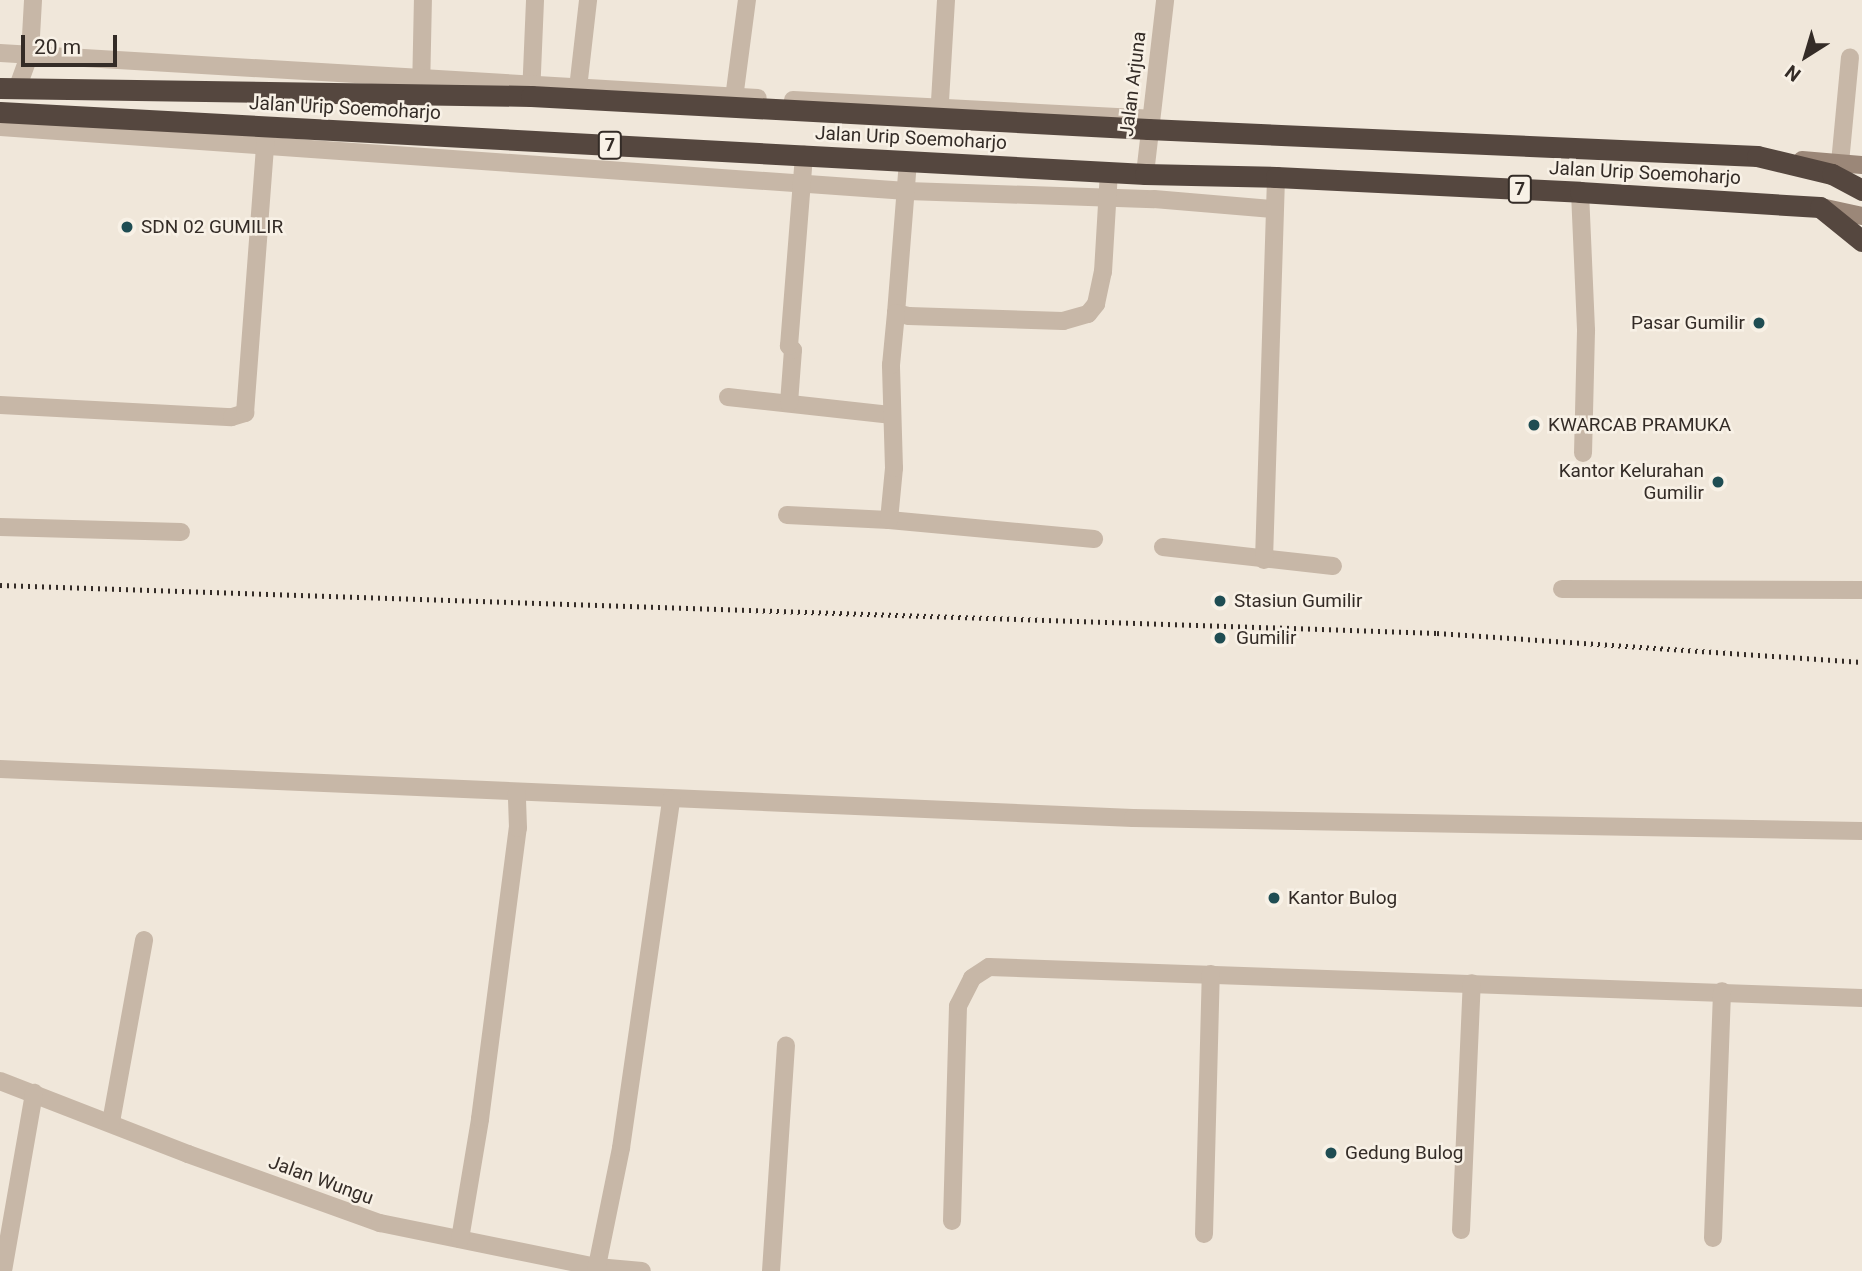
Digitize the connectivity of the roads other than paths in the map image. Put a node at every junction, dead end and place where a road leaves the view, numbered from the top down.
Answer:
1 (33, 0) edge
2 (422, 0) edge
3 (535, 0) edge
4 (588, 0) edge
5 (747, 0) edge
6 (946, 0) edge
7 (1165, 0) edge
8 (0, 53) edge
9 (30, 54) junction
10 (1850, 57) dead end
11 (421, 84) junction
12 (9, 89) edge
13 (532, 90) junction
14 (577, 92) junction
15 (734, 101) junction
16 (0, 112) edge
17 (939, 112) junction
18 (1149, 124) junction
19 (0, 127) edge
20 (266, 135) junction
21 (804, 155) junction
22 (1757, 156) junction
23 (908, 161) junction
24 (1840, 163) junction
25 (1862, 165) edge
26 (1109, 172) junction
27 (1145, 174) junction
28 (1276, 177) junction
29 (803, 183) junction
30 (1862, 190) edge
31 (907, 191) junction
32 (1580, 192) junction
33 (1107, 198) junction
34 (1820, 207) junction
35 (1274, 209) junction
36 (1862, 216) edge
37 (1862, 241) edge
38 (896, 313) junction
39 (728, 397) dead end
40 (789, 403) junction
41 (0, 405) edge
42 (890, 415) junction
43 (1583, 453) dead end
44 (787, 515) dead end
45 (889, 520) junction
46 (0, 527) edge
47 (181, 532) dead end
48 (1094, 539) dead end
49 (1163, 547) dead end
50 (1264, 559) junction
51 (1332, 566) dead end
52 (1562, 589) dead end
53 (1862, 590) edge
54 (0, 769) edge
55 (517, 793) junction
56 (671, 800) junction
57 (1862, 831) edge
58 (144, 940) dead end
59 (1211, 974) junction
60 (1472, 983) junction
61 (1722, 992) junction
62 (1862, 998) edge
63 (786, 1045) dead end
64 (0, 1081) edge
65 (34, 1093) junction
66 (111, 1122) junction
67 (952, 1221) dead end
68 (1461, 1230) dead end
69 (1204, 1234) dead end
70 (1713, 1238) dead end
71 (460, 1239) junction
72 (596, 1269) edge
73 (3, 1271) edge
74 (642, 1271) edge
75 (771, 1271) edge

1 - 9 street
2 - 11 street
3 - 13 street
4 - 14 street
5 - 15 street
6 - 17 street
7 - 18 street, Jalan Arjuna
8 - 9 street
9 - 11 street
9 - 12 street
10 - 24 street
11 - 12 highway, Jalan Urip Soemoharjo / 7
11 - 13 highway, Jalan Urip Soemoharjo / 7
13 - 14 highway, Jalan Urip Soemoharjo / 7
14 - 15 highway, Jalan Urip Soemoharjo / 7
15 - 17 highway, Jalan Urip Soemoharjo / 7
16 - 20 highway, Jalan Urip Soemoharjo / 7
17 - 18 highway, Jalan Urip Soemoharjo / 7
18 - 22 highway, Jalan Urip Soemoharjo / 7
18 - 27 street, Jalan Arjuna
19 - 20 street
20 - 21 highway, Jalan Urip Soemoharjo / 7
20 - 29 street
20 - 41 street
21 - 23 highway, Jalan Urip Soemoharjo / 7
21 - 29 street
22 - 24 main road
22 - 30 highway, 7
23 - 26 highway, Jalan Urip Soemoharjo / 7
23 - 31 street
24 - 25 main road
26 - 27 highway, Jalan Urip Soemoharjo / 7
26 - 33 street
27 - 28 highway, Jalan Urip Soemoharjo / 7
28 - 32 highway, Jalan Urip Soemoharjo / 7
28 - 35 street
29 - 31 street
29 - 40 street
31 - 33 street
31 - 38 street
32 - 34 highway, Jalan Urip Soemoharjo / 7
32 - 43 street
33 - 35 street
33 - 38 street
34 - 36 main road
34 - 37 highway
35 - 50 street
38 - 42 street
39 - 40 street
40 - 42 street
42 - 45 street
44 - 45 street
45 - 48 street
46 - 47 street
49 - 50 street
50 - 51 street
52 - 53 street
54 - 55 street
55 - 56 street
55 - 71 street
56 - 57 street
56 - 72 street
58 - 66 street
59 - 60 street
59 - 67 street
59 - 69 street
60 - 61 street
60 - 68 street
61 - 62 street
61 - 70 street
63 - 75 street
64 - 65 street, Jalan Wungu
65 - 66 street, Jalan Wungu
65 - 73 street
66 - 71 street, Jalan Wungu
71 - 72 street, Jalan Wungu
72 - 74 street, Jalan Wungu

